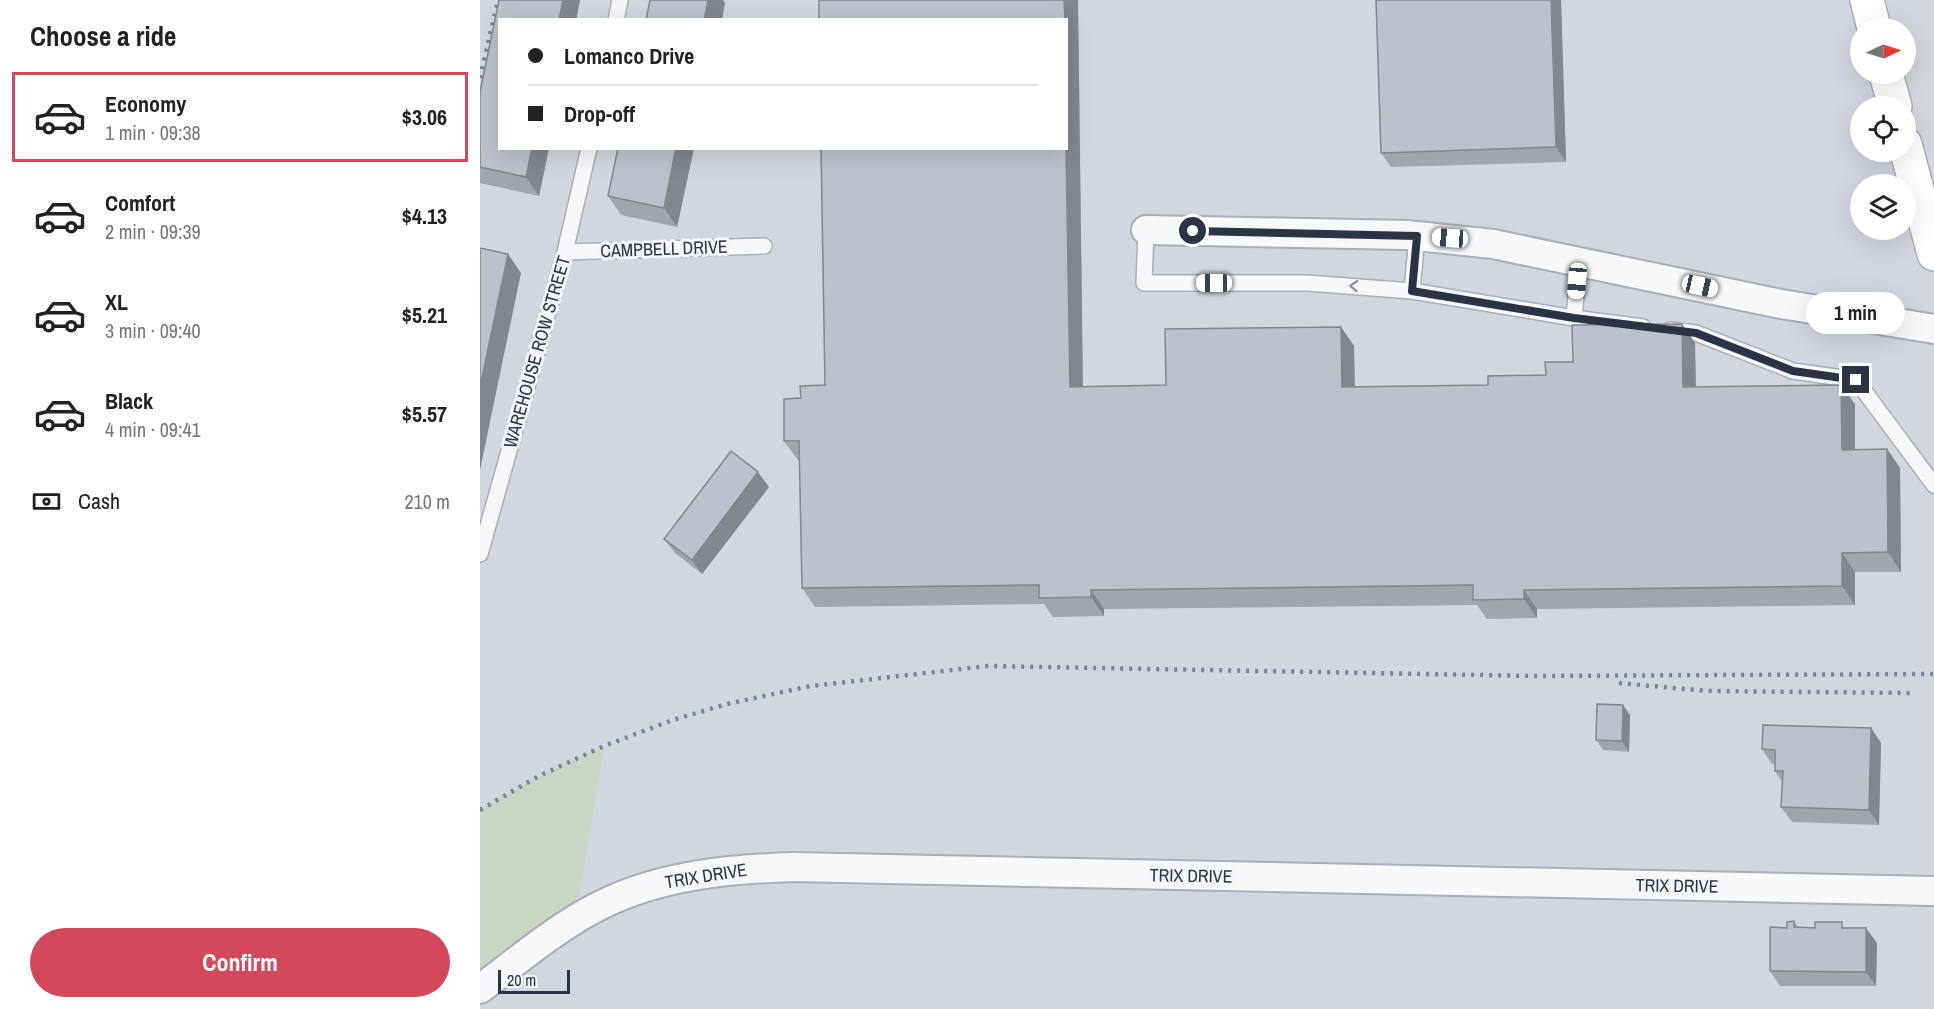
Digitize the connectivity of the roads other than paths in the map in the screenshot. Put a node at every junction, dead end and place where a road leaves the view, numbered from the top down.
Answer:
1 (620, 0) edge
2 (1867, 0) edge
3 (616, 18) edge
4 (1872, 18) edge
5 (589, 150) edge
6 (1910, 162) edge
7 (1146, 230) joint
8 (1417, 236) junction
9 (764, 246) dead end
10 (565, 252) junction
11 (1934, 254) edge
12 (1579, 262) junction
13 (1412, 291) junction
14 (1574, 318) junction
15 (1934, 328) edge
16 (1934, 485) edge
17 (480, 554) edge
18 (1934, 891) edge
19 (480, 989) edge

1 - 3 lane
2 - 4 main road
5 - 10 lane, WAREHOUSE ROW STREET
6 - 11 main road
7 - 8 street
13 -> 7 lane
8 - 12 street
8 - 13 lane
9 - 10 lane, CAMPBELL DRIVE
10 - 17 lane, WAREHOUSE ROW STREET
12 - 14 lane
12 - 15 street
13 - 14 lane
14 - 16 lane
18 - 19 street, TRIX DRIVE

